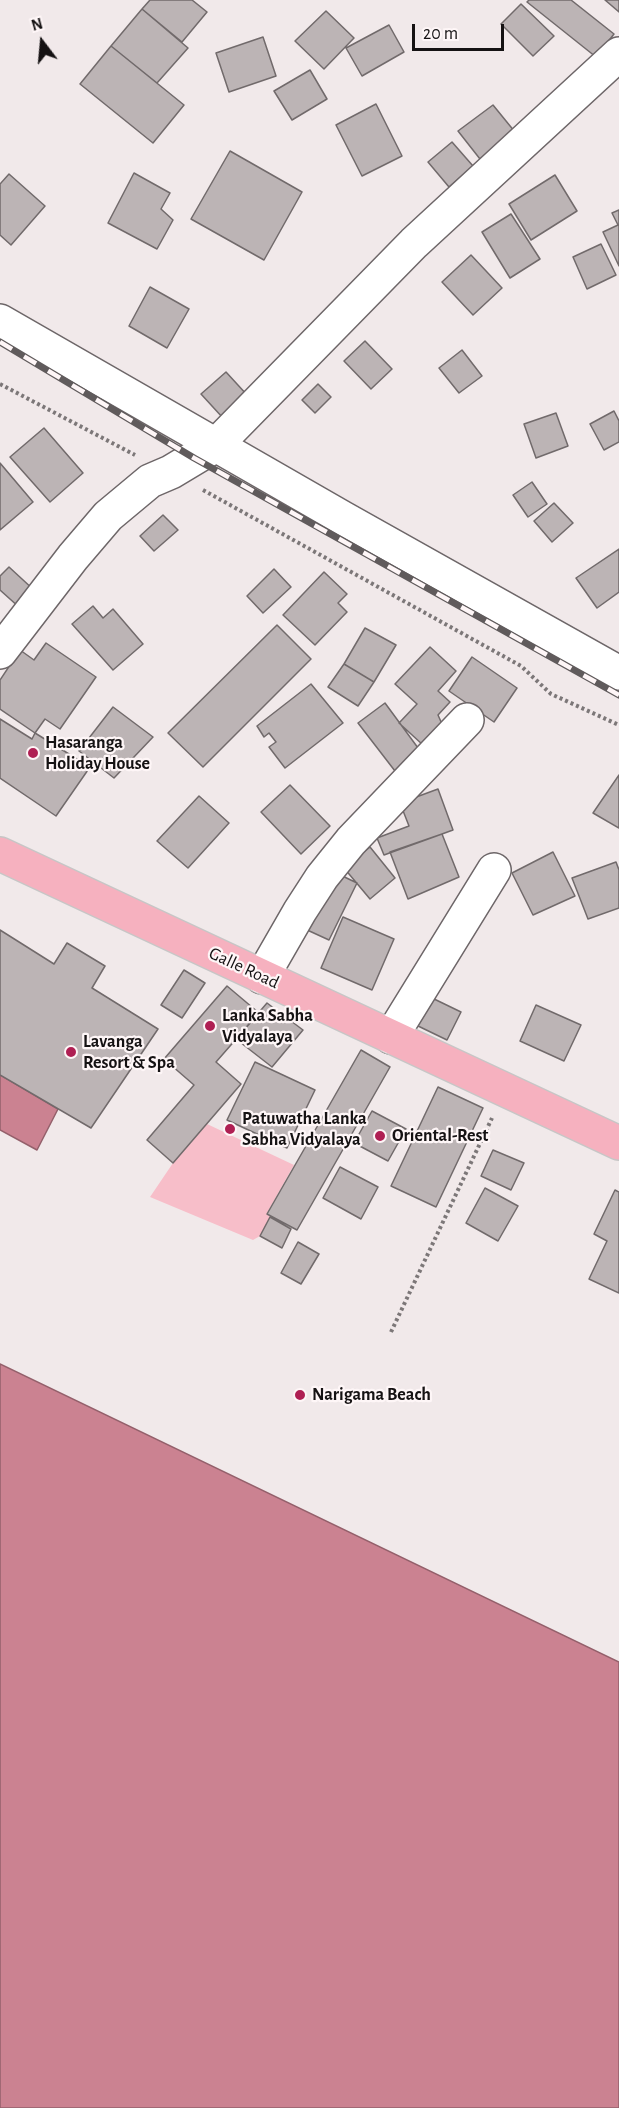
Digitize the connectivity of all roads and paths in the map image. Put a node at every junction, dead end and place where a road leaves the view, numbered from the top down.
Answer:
1 (619, 54) edge
2 (0, 321) edge
3 (0, 384) edge
4 (216, 445) junction
5 (171, 472) junction
6 (0, 652) edge
7 (619, 674) edge
8 (467, 720) dead end
9 (619, 725) edge
10 (0, 854) edge
11 (494, 870) dead end
12 (262, 976) junction
13 (391, 1037) junction
14 (505, 1090) junction
15 (619, 1143) edge
16 (391, 1332) dead end

1 - 4 street
2 - 4 street
3 - 5 path
4 - 5 street
4 - 7 street
5 - 6 street
5 - 9 path
8 - 12 street
10 - 12 highway, Galle Road
11 - 13 street
12 - 13 highway, Galle Road
13 - 14 highway, Galle Road
14 - 15 highway, Galle Road
14 - 16 path

